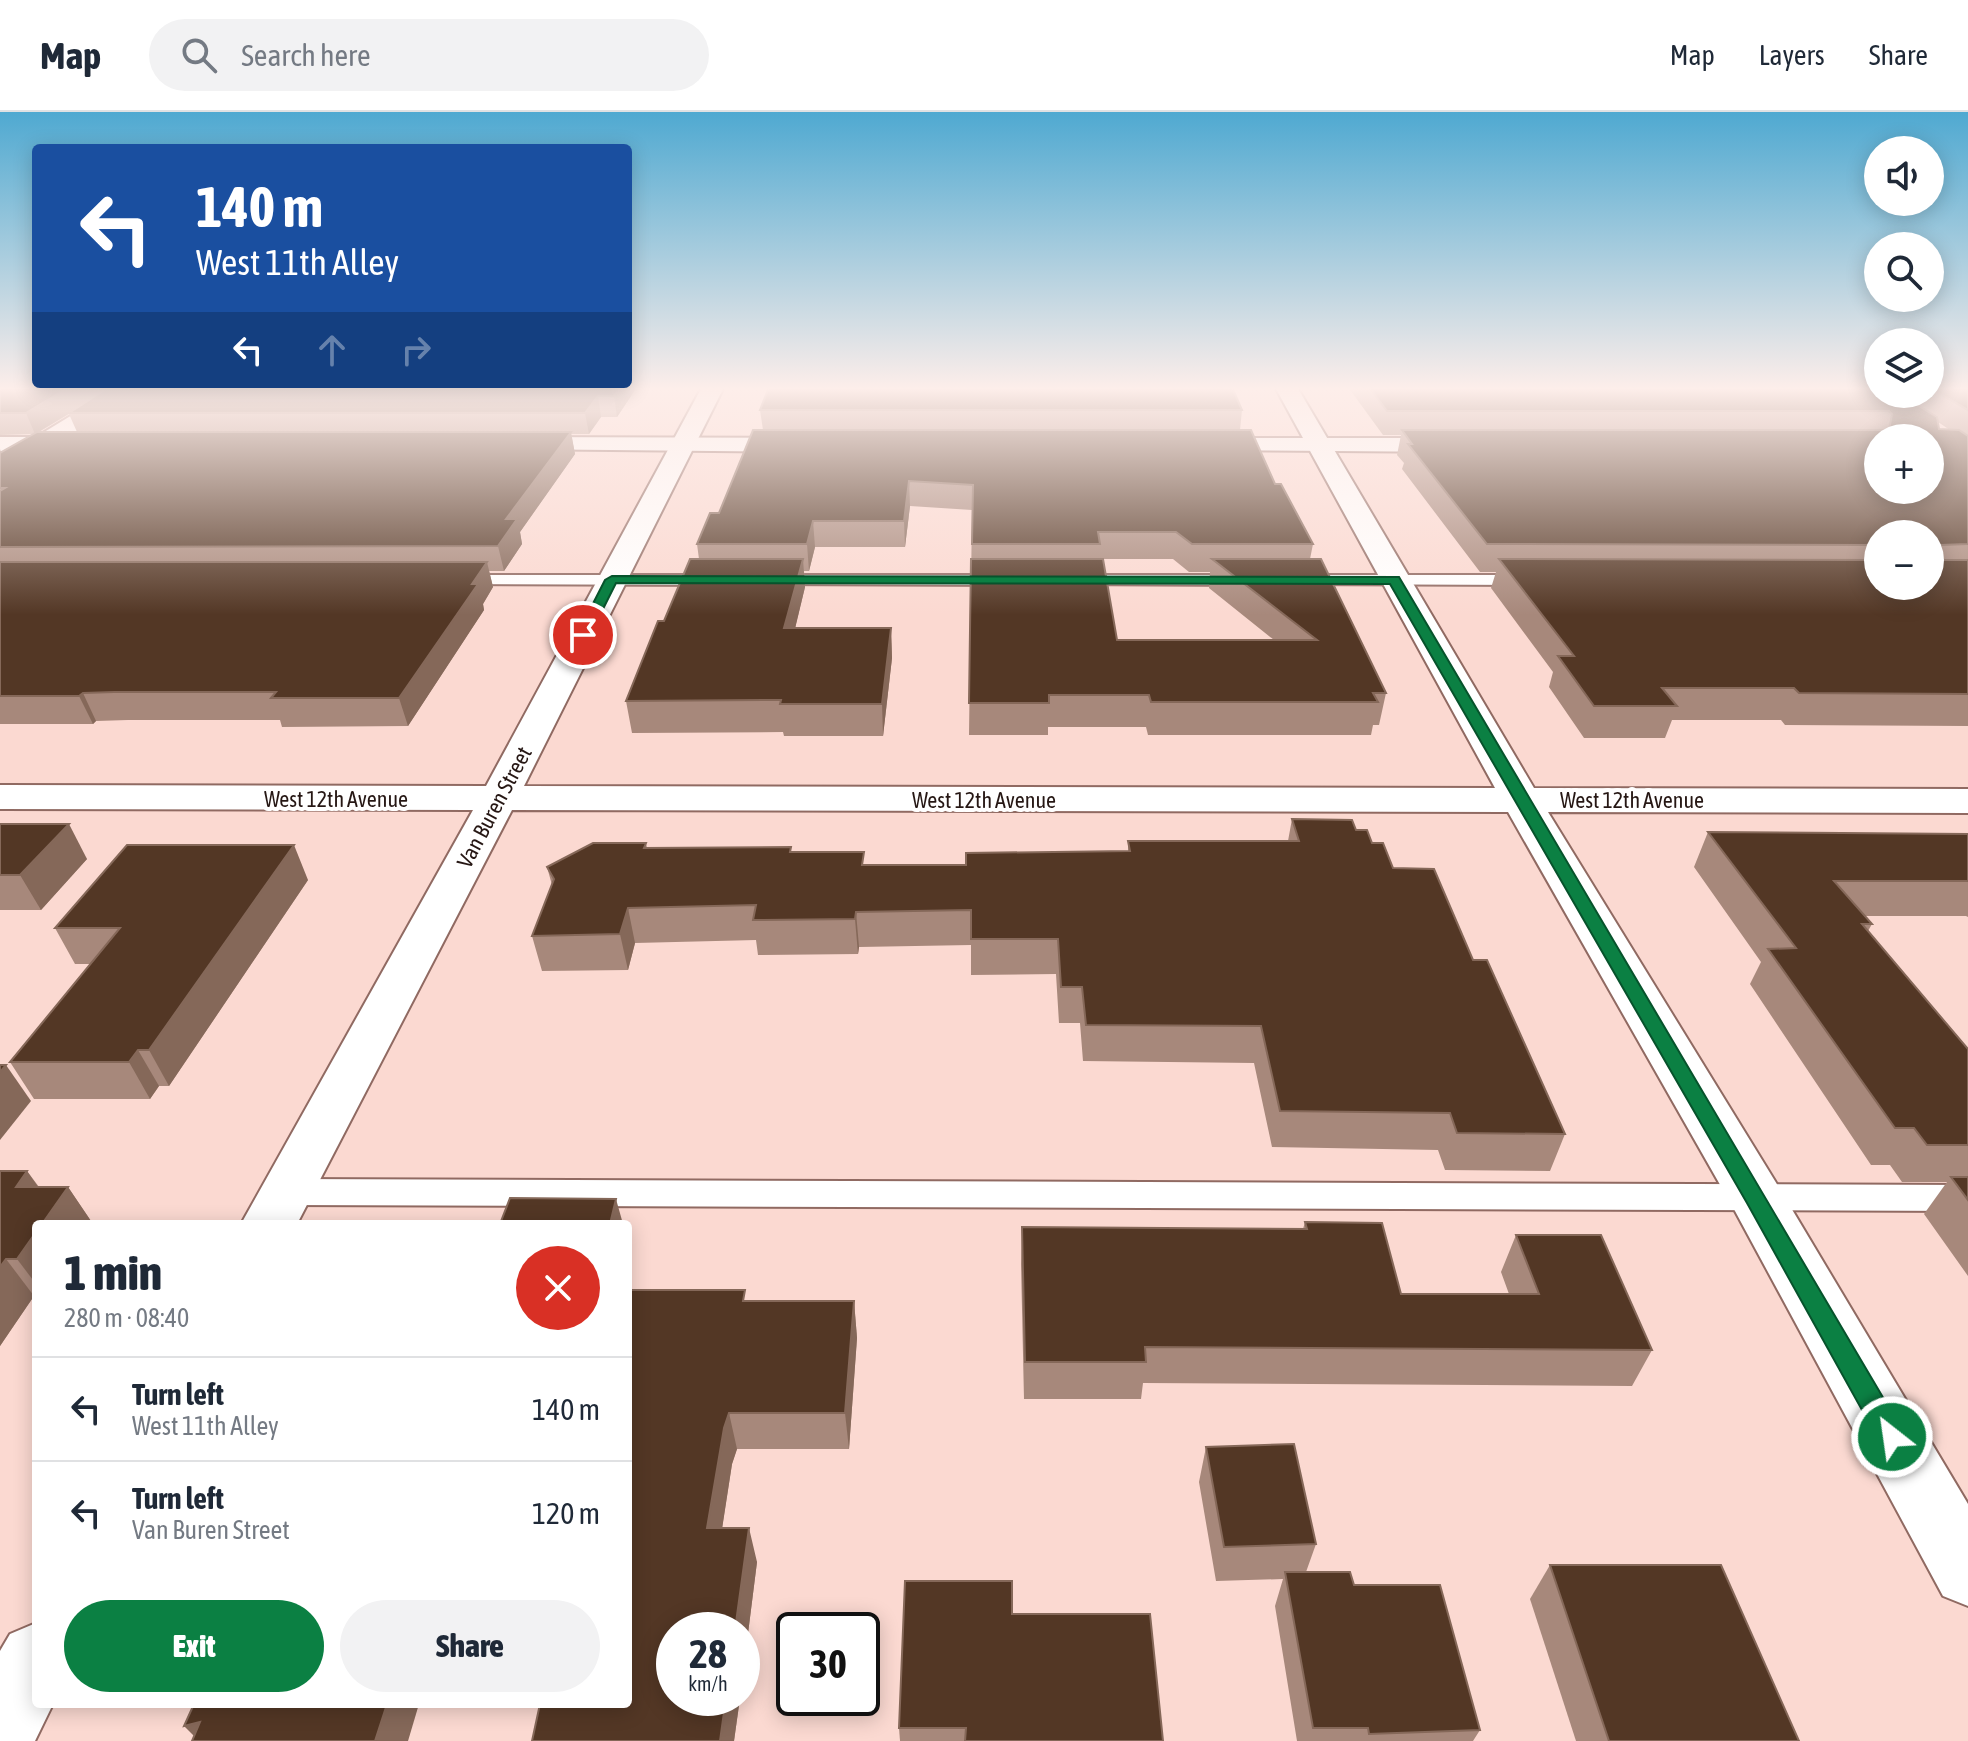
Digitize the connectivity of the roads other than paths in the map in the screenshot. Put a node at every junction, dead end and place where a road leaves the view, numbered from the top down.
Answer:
1 (671, 463) edge
2 (1328, 463) edge
3 (437, 580) edge
4 (612, 580) junction
5 (1027, 580) edge
6 (1059, 580) edge
7 (1394, 580) junction
8 (1550, 580) edge
9 (0, 797) edge
10 (498, 800) junction
11 (1521, 800) junction
12 (1968, 801) edge
13 (1755, 1196) junction
14 (1968, 1198) edge
15 (278, 1208) edge
16 (1968, 1571) edge
17 (32, 1668) edge
18 (0, 1728) edge

1 - 4 street, Van Buren Street
2 - 7 street
3 - 4 lane
4 - 5 lane
4 - 10 street, Van Buren Street
6 - 7 lane
7 - 8 lane
7 - 11 street
9 - 10 street, West 12th Avenue
10 - 11 street, West 12th Avenue
10 - 15 street, Van Buren Street
11 - 12 street, West 12th Avenue
11 - 13 street
13 - 14 lane
13 - 15 lane
13 - 16 street
17 - 18 street

